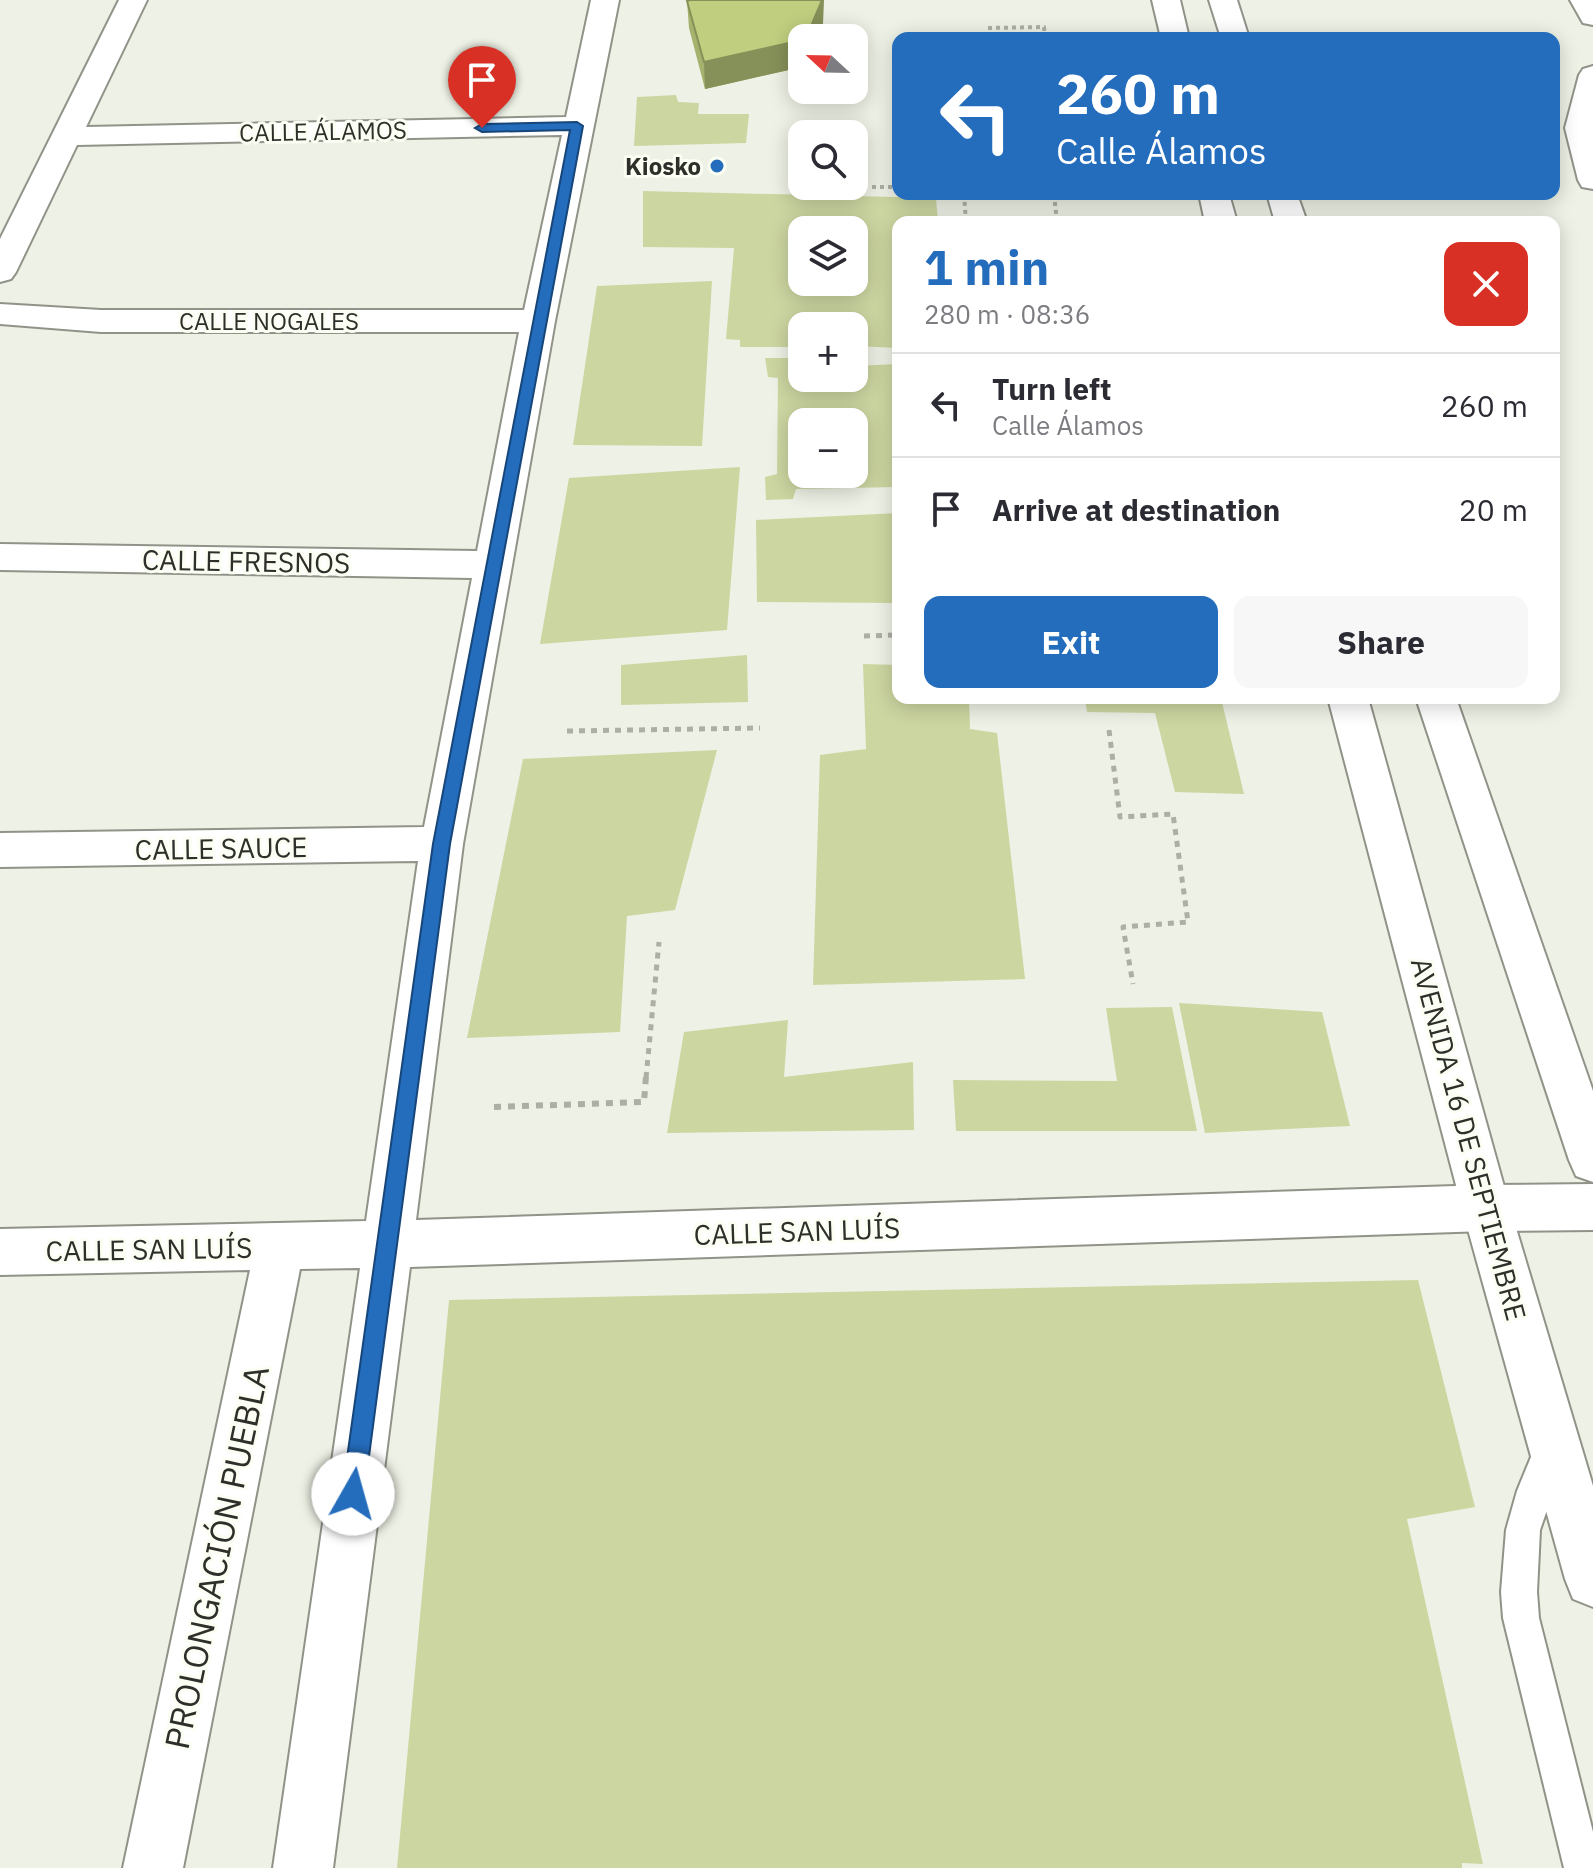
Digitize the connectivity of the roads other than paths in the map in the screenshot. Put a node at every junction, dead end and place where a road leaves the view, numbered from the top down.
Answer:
1 (133, 0) edge
2 (605, 0) edge
3 (1166, 0) edge
4 (1223, 0) edge
5 (1584, 0) edge
6 (1593, 17) edge
7 (1174, 32) edge
8 (1233, 32) edge
9 (1593, 75) edge
10 (577, 126) junction
11 (69, 136) junction
12 (1593, 180) edge
13 (0, 272) edge
14 (0, 314) edge
15 (538, 321) junction
16 (0, 557) edge
17 (493, 565) junction
18 (1350, 704) edge
19 (1438, 704) edge
20 (442, 844) junction
21 (0, 850) edge
22 (1593, 1160) edge
23 (1593, 1207) edge
24 (1486, 1208) junction
25 (386, 1244) junction
26 (280, 1245) junction
27 (0, 1252) edge
28 (1554, 1443) junction
29 (1593, 1579) edge
30 (153, 1868) edge
31 (303, 1868) edge
32 (1583, 1868) edge

1 - 11 street
2 - 10 street
3 - 7 street
4 - 8 street
5 - 6 street
9 - 12 street
10 - 11 street, CALLE ÁLAMOS
10 - 15 street
11 - 13 street
14 - 15 street, CALLE NOGALES
15 - 17 street
16 - 17 street, CALLE FRESNOS
17 - 20 street
18 - 24 street, AVENIDA 16 DE SEPTIEMBRE
19 - 22 street
20 - 21 street, CALLE SAUCE
20 - 25 street
23 - 24 street, CALLE SAN LUÍS
24 - 25 street, CALLE SAN LUÍS
24 - 28 street, AVENIDA 16 DE SEPTIEMBRE
25 - 26 street, CALLE SAN LUÍS
25 - 31 street
26 - 27 street, CALLE SAN LUÍS
26 - 30 street, PROLONGACIÓN PUEBLA
28 - 29 street, AVENIDA 16 DE SEPTIEMBRE
28 - 32 lane

